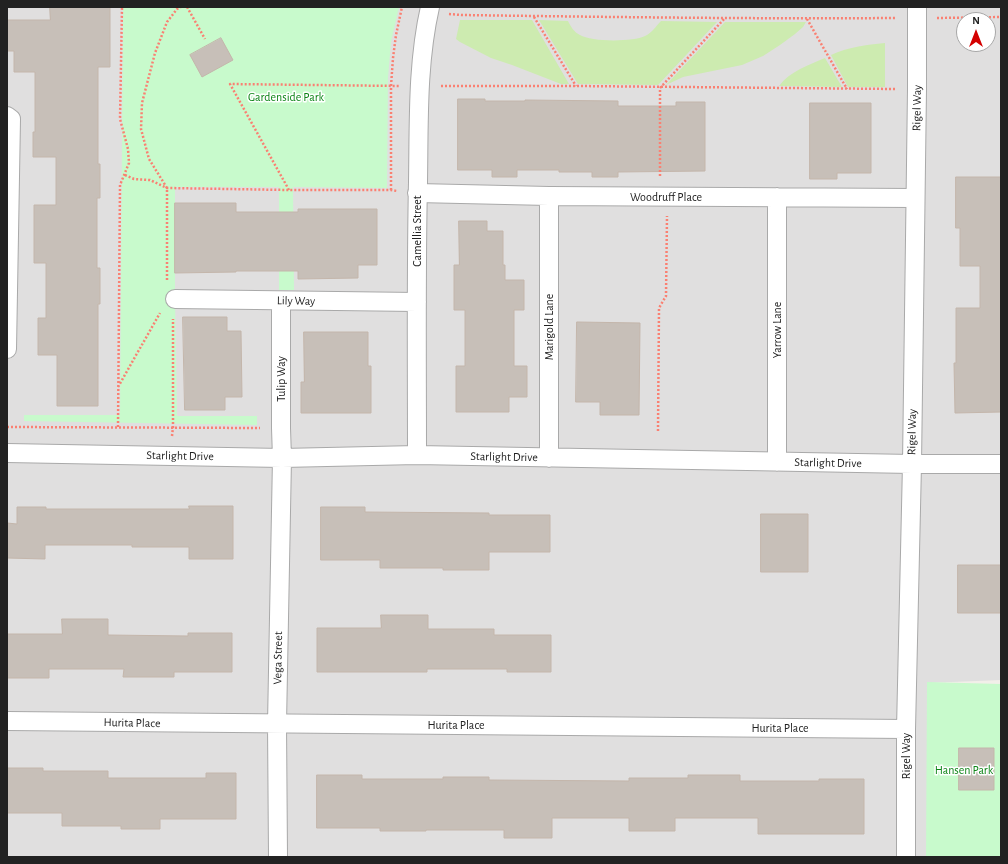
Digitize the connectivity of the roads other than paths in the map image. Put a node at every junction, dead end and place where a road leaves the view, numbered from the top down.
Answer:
1 (430, 7) edge
2 (917, 12) edge
3 (7, 116) edge
4 (417, 194) junction
5 (549, 196) junction
6 (777, 197) junction
7 (916, 198) junction
8 (172, 298) road end
9 (281, 301) junction
10 (417, 302) junction
11 (7, 349) edge
12 (7, 453) edge
13 (417, 455) junction
14 (282, 458) junction
15 (549, 458) junction
16 (777, 462) junction
17 (912, 464) junction
18 (1001, 464) edge
19 (7, 722) edge
20 (277, 724) junction
21 (906, 729) junction
22 (278, 857) edge
23 (906, 857) edge

1 - 4 street, Camellia Street
2 - 7 street, Rigel Way
3 - 11 street
4 - 5 street, Woodruff Place
4 - 10 street, Camellia Street
5 - 6 street, Woodruff Place
5 - 15 street, Marigold Lane
6 - 7 street, Woodruff Place
6 - 16 street, Yarrow Lane
7 - 17 street, Rigel Way
8 - 9 street, Lily Way
9 - 10 street, Lily Way
9 - 14 street, Tulip Way
10 - 13 street, Camellia Street
12 - 14 street, Starlight Drive
13 - 14 street, Starlight Drive
13 - 15 street, Starlight Drive
14 - 20 street, Vega Street
15 - 16 street, Starlight Drive
16 - 17 street, Starlight Drive
17 - 18 street, Starlight Drive
17 - 21 street, Rigel Way
19 - 20 street, Hurita Place
20 - 21 street, Hurita Place
20 - 22 street, Vega Street
21 - 23 street, Rigel Way

